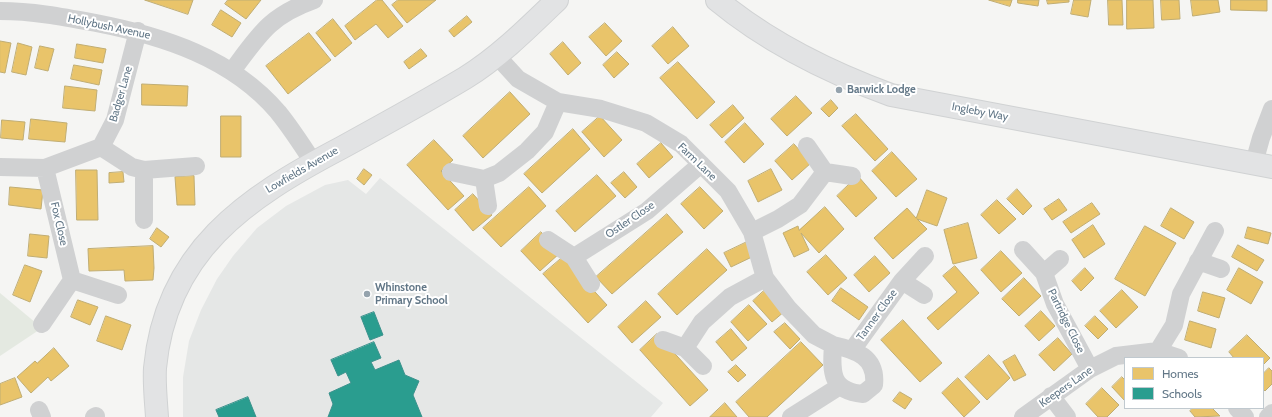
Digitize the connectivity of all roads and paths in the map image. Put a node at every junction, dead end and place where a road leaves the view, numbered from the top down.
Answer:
1 (314, 0) edge
2 (557, 0) edge
3 (717, 0) edge
4 (51, 7) edge
5 (0, 11) edge
6 (138, 31) junction
7 (496, 55) junction
8 (232, 71) junction
9 (558, 102) junction
10 (1272, 109) edge
11 (808, 146) dead end
12 (101, 147) junction
13 (313, 162) junction
14 (701, 164) junction
15 (1263, 165) edge
16 (0, 166) edge
17 (196, 166) dead end
18 (45, 168) junction
19 (144, 170) junction
20 (451, 172) dead end
21 (825, 172) junction
22 (852, 176) dead end
23 (484, 179) junction
24 (488, 206) dead end
25 (144, 220) dead end
26 (1215, 231) dead end
27 (752, 232) junction
28 (548, 240) dead end
29 (1023, 250) dead end
30 (925, 256) dead end
31 (574, 257) junction
32 (1060, 259) dead end
33 (1198, 261) junction
34 (1221, 269) dead end
35 (1044, 273) junction
36 (765, 278) junction
37 (72, 280) junction
38 (902, 281) junction
39 (591, 284) dead end
40 (118, 295) dead end
41 (924, 295) dead end
42 (42, 324) dead end
43 (664, 340) dead end
44 (833, 345) junction
45 (685, 348) junction
46 (853, 350) junction
47 (1158, 351) junction
48 (1176, 357) edge
49 (703, 366) dead end
50 (1090, 369) junction
51 (840, 386) junction
52 (1051, 396) junction
53 (1238, 409) edge
54 (1272, 413) edge
55 (157, 417) edge
56 (791, 417) edge
57 (1023, 417) edge
58 (1067, 417) edge
59 (1246, 417) edge
60 (1268, 417) edge

1 - 8 street
2 - 7 street, Lowfields Avenue
3 - 15 street, Ingleby Way
4 - 5 street, Hollybush Avenue
4 - 6 street, Hollybush Avenue
6 - 8 street, Hollybush Avenue
6 - 12 street, Badger Lane
7 - 9 street, Farm Lane
7 - 13 street, Lowfields Avenue
8 - 13 street, Hollybush Avenue
9 - 14 street, Farm Lane
9 - 23 street
10 - 15 street
11 - 21 street
12 - 18 street
12 - 19 street
13 - 55 street, Lowfields Avenue
14 - 27 street, Farm Lane
14 - 31 street, Ostler Close
16 - 18 street
17 - 19 street
18 - 37 street, Fox Close
19 - 25 street
20 - 23 street
21 - 22 street
21 - 27 street
23 - 24 street
26 - 33 street
27 - 36 street, Farm Lane
28 - 31 street
29 - 35 street, Partridge Close
30 - 38 street, Tanner Close
31 - 39 street
32 - 35 street
33 - 34 street
33 - 47 street
35 - 50 street, Partridge Close
36 - 44 street, Farm Lane
36 - 45 street
37 - 40 street
37 - 42 street
38 - 41 street, Tanner Close
38 - 46 street, Tanner Close
43 - 45 street
44 - 46 street, Farm Lane
44 - 51 street
45 - 49 street
46 - 51 street, Farm Lane
47 - 48 street, Keepers Lane
47 - 50 street, Keepers Lane
50 - 52 street, Keepers Lane
51 - 56 street
52 - 57 street, Keepers Lane
52 - 58 street
53 - 59 street
54 - 60 street

